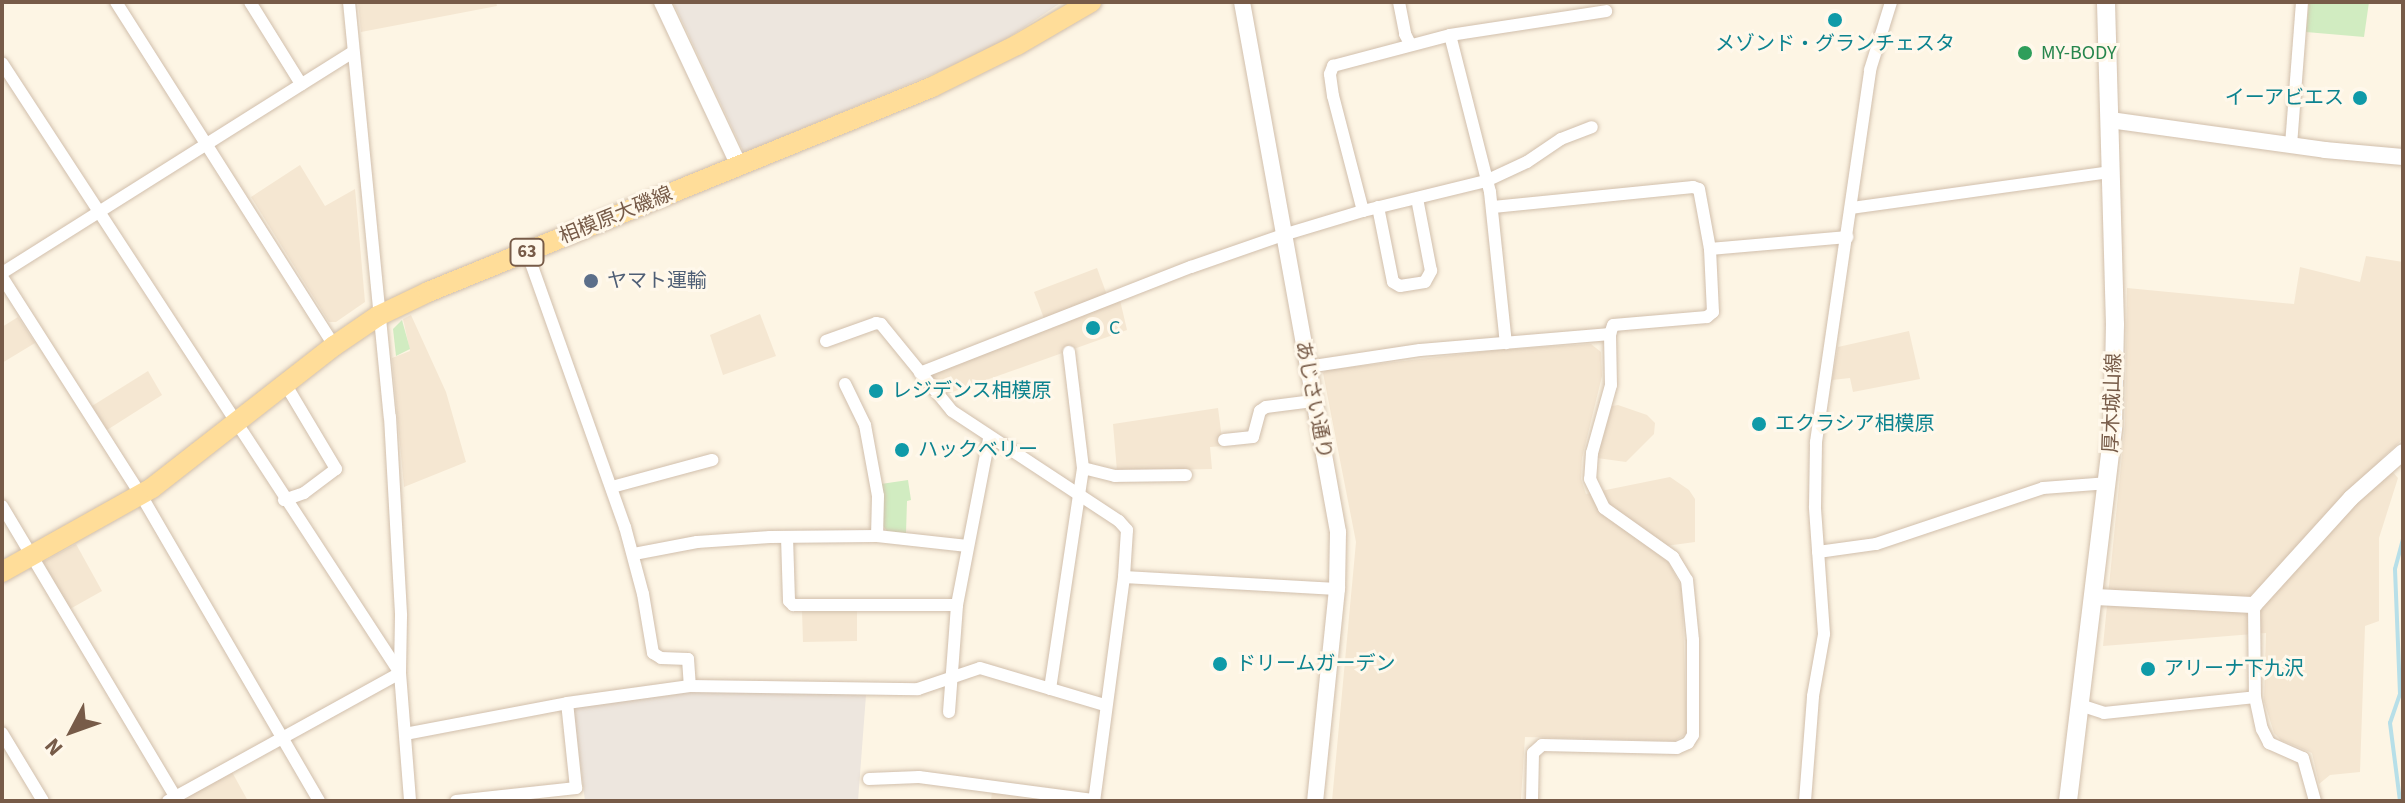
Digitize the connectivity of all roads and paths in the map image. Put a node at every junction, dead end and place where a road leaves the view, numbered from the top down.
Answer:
1 (116, 2) edge
2 (250, 2) edge
3 (349, 2) edge
4 (662, 2) edge
5 (1091, 2) edge
6 (1242, 2) edge
7 (1399, 2) edge
8 (1891, 2) edge
9 (2106, 2) edge
10 (2302, 2) edge
11 (1606, 11) dead end
12 (1450, 35) junction
13 (1410, 44) junction
14 (353, 52) junction
15 (2, 63) edge
16 (301, 84) junction
17 (2110, 120) junction
18 (1592, 127) dead end
19 (208, 144) junction
20 (2291, 145) junction
21 (2403, 157) edge
22 (739, 166) junction
23 (2111, 172) junction
24 (1486, 181) junction
25 (1417, 198) junction
26 (1378, 207) junction
27 (1493, 207) junction
28 (1851, 208) junction
29 (99, 211) junction
30 (1363, 211) junction
31 (1283, 235) junction
32 (1847, 237) junction
33 (1710, 249) junction
34 (527, 252) junction
35 (2, 275) edge
36 (378, 316) junction
37 (1610, 334) junction
38 (826, 341) dead end
39 (1506, 343) junction
40 (334, 346) junction
41 (1069, 352) dead end
42 (1307, 367) junction
43 (920, 373) junction
44 (845, 384) dead end
45 (286, 385) junction
46 (1313, 401) junction
47 (236, 424) junction
48 (989, 439) junction
49 (1224, 440) dead end
50 (2403, 452) edge
51 (712, 460) dead end
52 (1083, 468) junction
53 (1186, 475) dead end
54 (2109, 483) junction
55 (612, 487) junction
56 (141, 495) junction
57 (1079, 495) junction
58 (284, 500) junction
59 (2, 506) edge
60 (877, 536) junction
61 (787, 537) junction
62 (967, 546) junction
63 (1818, 552) junction
64 (634, 554) junction
65 (32, 556) junction
66 (2, 572) edge
67 (1124, 577) junction
68 (1337, 589) junction
69 (2094, 597) junction
70 (957, 605) junction
71 (2254, 605) junction
72 (400, 673) junction
73 (951, 677) junction
74 (690, 686) junction
75 (1050, 689) junction
76 (2255, 697) junction
77 (567, 703) junction
78 (1104, 705) junction
79 (2080, 705) junction
80 (949, 712) dead end
81 (2, 733) edge
82 (405, 734) junction
83 (282, 738) junction
84 (869, 779) dead end
85 (174, 800) edge
86 (1094, 800) edge
87 (43, 801) edge
88 (319, 801) edge
89 (410, 801) edge
90 (456, 801) edge
91 (1315, 801) edge
92 (1532, 801) edge
93 (1805, 801) edge
94 (2068, 801) edge
95 (2315, 801) edge

1 - 19 street
2 - 16 street
3 - 14 street
4 - 22 street
5 - 22 main road, 相模原大磯線 / 63
6 - 31 street, あじさい通り
7 - 13 street
8 - 28 street
9 - 17 main road, 厚木城山線
10 - 20 street
11 - 12 street
12 - 13 street
12 - 24 street
13 - 30 street
14 - 16 street
14 - 36 street
15 - 29 street
16 - 19 street
17 - 20 street
17 - 23 main road, 厚木城山線
18 - 24 street
19 - 29 street
19 - 40 street
20 - 21 street
22 - 34 main road, 相模原大磯線 / 63
23 - 28 street
23 - 54 main road, 厚木城山線
24 - 25 street
24 - 27 street
25 - 26 street
25 - 26 street
26 - 30 street
27 - 33 street
27 - 39 street
28 - 32 street
29 - 35 street
29 - 47 street
30 - 31 street
31 - 42 street, あじさい通り
31 - 43 street
32 - 33 street
32 - 63 street
33 - 37 street
34 - 36 main road, 相模原大磯線 / 63
34 - 55 street
35 - 56 street
36 - 40 main road, 相模原大磯線 / 63
36 - 72 street
37 - 39 street
37 - 92 street
38 - 43 street
39 - 42 street
40 - 45 main road, 相模原大磯線 / 63
41 - 52 street
42 - 46 street, あじさい通り
43 - 48 street
44 - 60 street
45 - 47 main road, 相模原大磯線 / 63
45 - 58 street
46 - 49 street
46 - 68 street, あじさい通り
47 - 56 main road, 相模原大磯線 / 63
47 - 58 street
48 - 57 street
48 - 62 street
50 - 71 street
51 - 55 street
52 - 53 street
52 - 57 street
54 - 63 street
54 - 69 main road, 厚木城山線
55 - 64 street
56 - 65 main road, 相模原大磯線 / 63
56 - 83 street
57 - 67 street
57 - 75 street
58 - 72 street
59 - 65 street
60 - 61 street
60 - 62 street
61 - 64 street
61 - 70 street
62 - 70 street
63 - 93 street
64 - 74 street
65 - 66 main road, 相模原大磯線 / 63
65 - 85 street
67 - 68 street
67 - 78 street
68 - 91 street, あじさい通り
69 - 71 street
69 - 79 main road, 厚木城山線
70 - 73 street
71 - 76 street
72 - 82 street
72 - 83 street
73 - 74 street
73 - 75 street
73 - 80 street
74 - 77 street
75 - 78 street
76 - 79 street
76 - 95 street
77 - 82 street
77 - 90 street
78 - 86 street
79 - 94 main road, 厚木城山線
81 - 87 street
82 - 89 street
83 - 85 street
83 - 88 street
84 - 86 street

